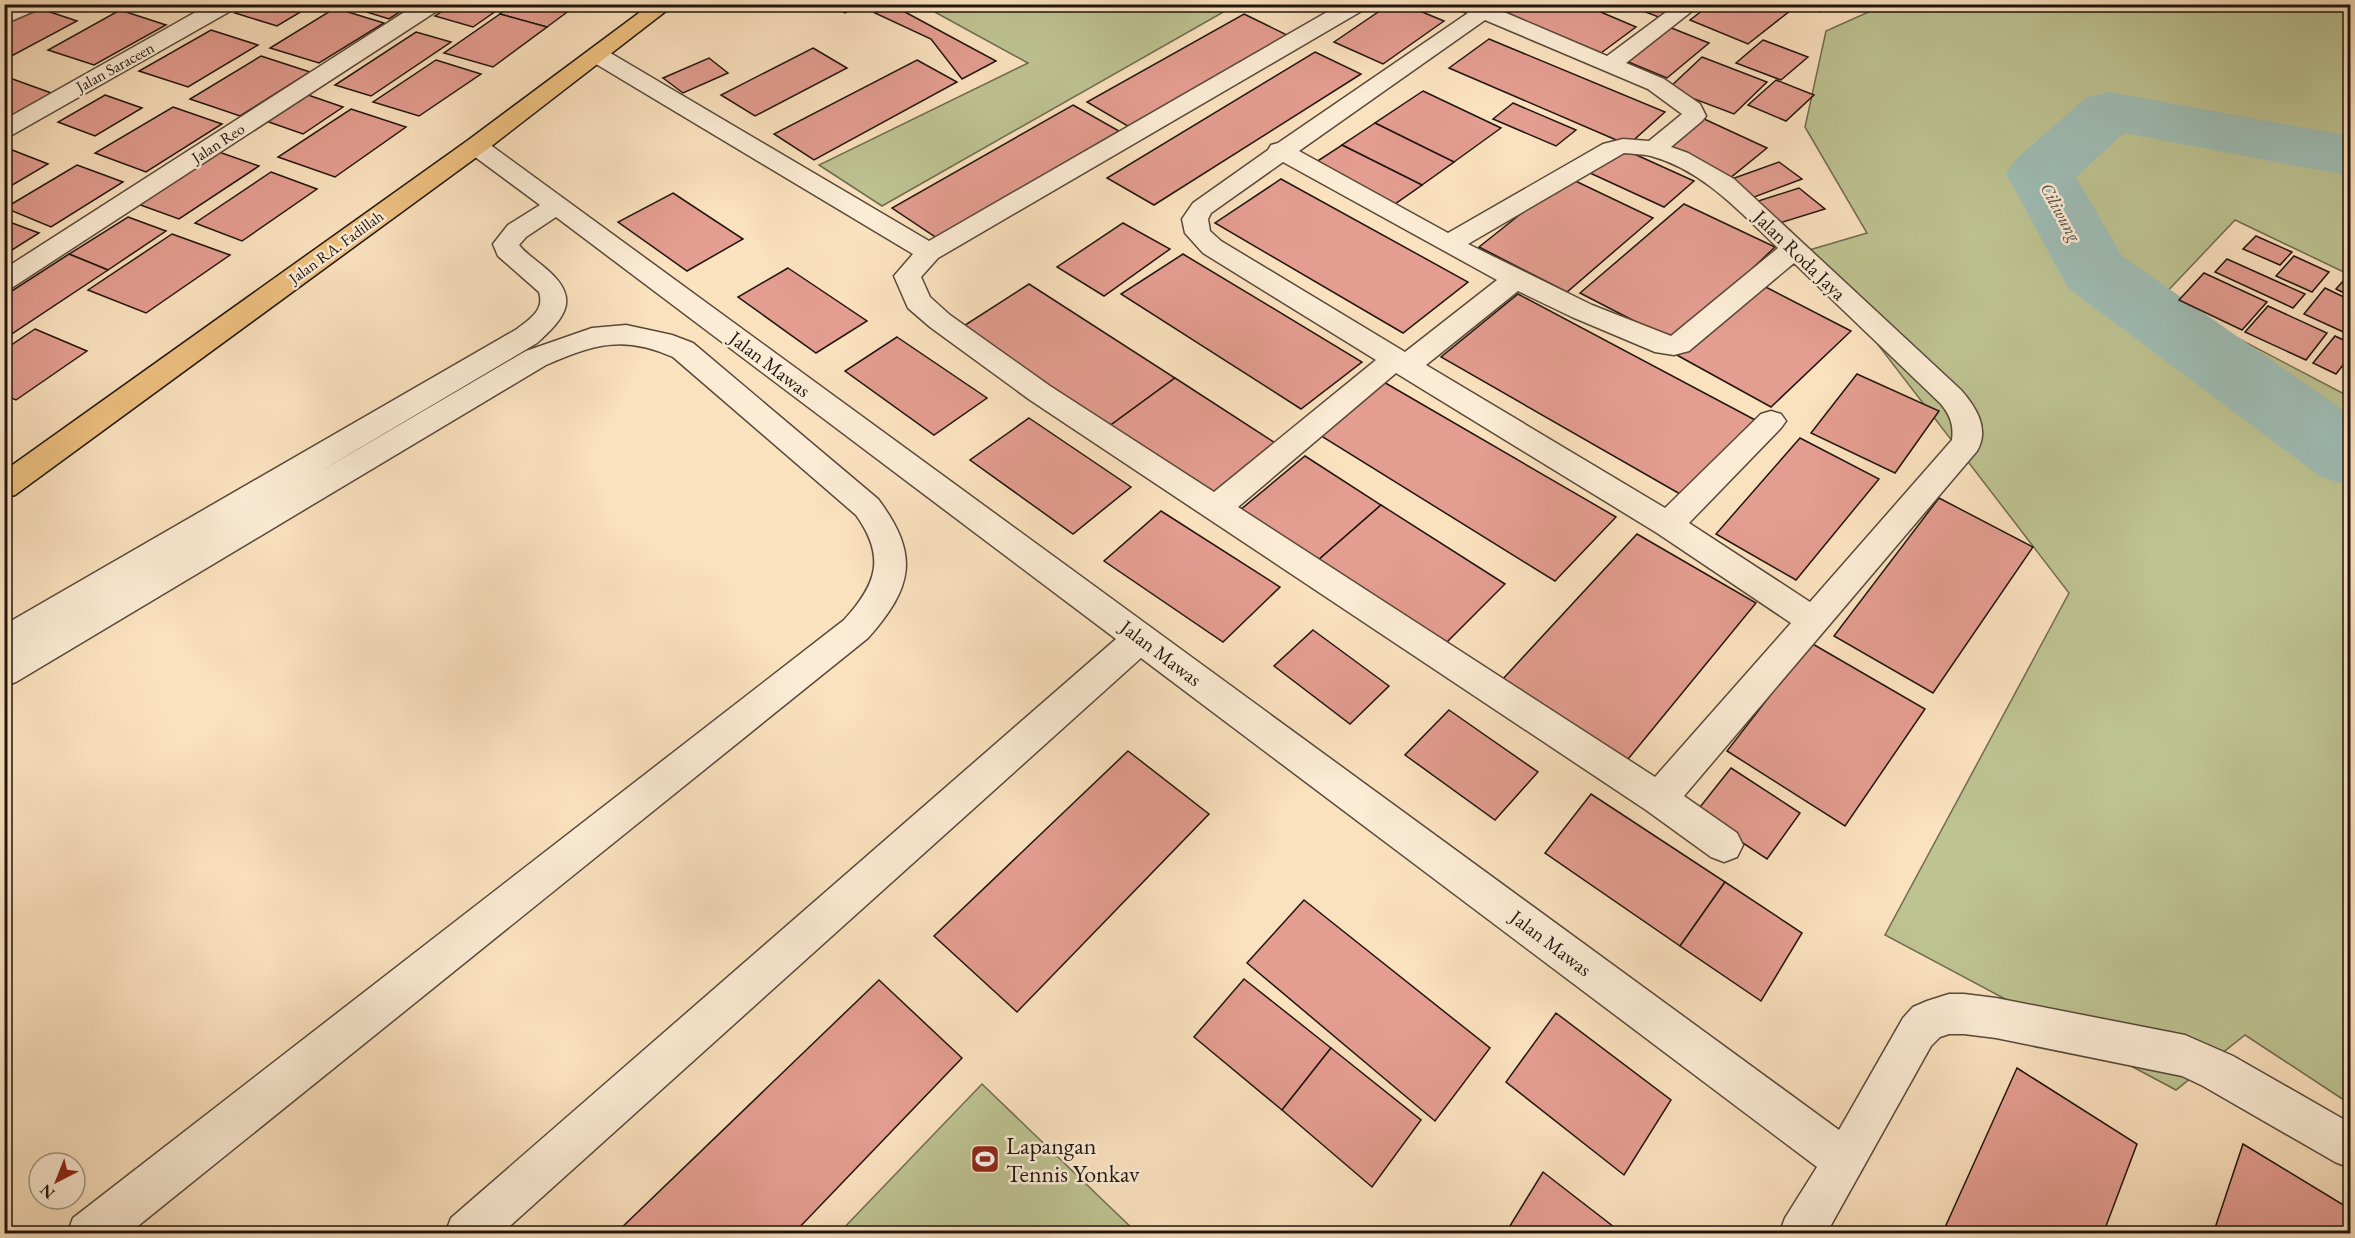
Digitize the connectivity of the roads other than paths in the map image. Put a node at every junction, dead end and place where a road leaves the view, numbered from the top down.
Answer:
1 (30, 4) edge
2 (226, 4) edge
3 (432, 4) edge
4 (665, 4) edge
5 (1357, 4) edge
6 (1691, 4) edge
7 (1474, 8) edge
8 (4, 18) edge
9 (599, 56) junction
10 (1609, 65) junction
11 (4, 130) edge
12 (476, 146) junction
13 (1654, 149) junction
14 (1280, 150) junction
15 (556, 206) junction
16 (1449, 244) junction
17 (1794, 249) junction
18 (929, 252) junction
19 (1517, 278) junction
20 (4, 280) edge
21 (1401, 362) junction
22 (1771, 421) dead end
23 (4, 488) edge
24 (1216, 508) junction
25 (1668, 525) junction
26 (1814, 621) junction
27 (1140, 638) junction
28 (4, 642) edge
29 (4, 672) edge
30 (1659, 799) junction
31 (1724, 845) dead end
32 (2350, 1147) edge
33 (1845, 1161) junction
34 (89, 1233) edge
35 (467, 1233) edge
36 (1801, 1233) edge

1 - 8 street
2 - 11 street, Jalan Saraceen
3 - 20 street, Jalan Reo
4 - 9 main road, Jalan RA. Fadillah
5 - 18 street
6 - 10 street
7 - 10 street
7 - 14 street
9 - 12 main road, Jalan RA. Fadillah
9 - 18 street
10 - 13 street
12 - 15 street, Jalan Mawas
12 - 23 main road, Jalan RA. Fadillah
13 - 16 street, Jalan Roda Jaya
13 - 17 street, Jalan Roda Jaya
14 - 16 street
14 - 21 street
15 - 27 street, Jalan Mawas
15 - 28 street
16 - 19 street
17 - 19 street
17 - 26 street, Jalan Roda Jaya
18 - 24 street
19 - 21 street
21 - 24 street
21 - 25 street
22 - 25 street
24 - 30 street
25 - 26 street
26 - 30 street, Jalan Roda Jaya
27 - 33 street, Jalan Mawas
27 - 35 street
29 - 34 street
30 - 31 street
32 - 33 street
33 - 36 street

